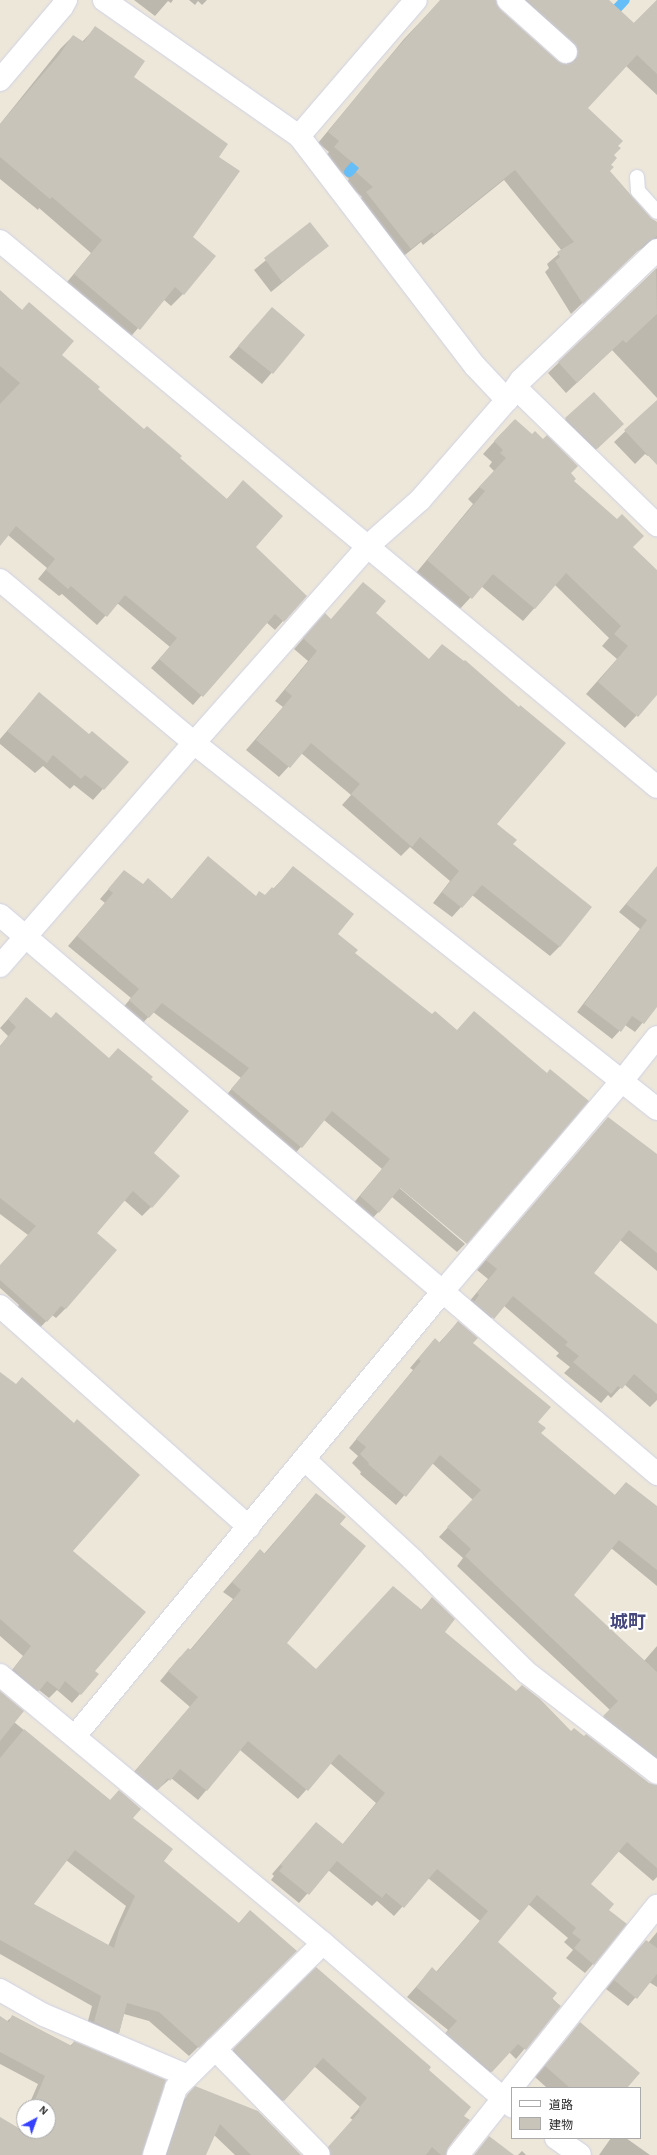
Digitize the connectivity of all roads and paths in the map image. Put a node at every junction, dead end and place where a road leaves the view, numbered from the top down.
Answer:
1 (66, 0) edge
2 (104, 0) edge
3 (416, 0) edge
4 (508, 0) edge
5 (566, 52) dead end
6 (0, 80) edge
7 (298, 136) junction
8 (637, 177) dead end
9 (657, 212) edge
10 (0, 241) edge
11 (657, 250) edge
12 (511, 394) junction
13 (657, 525) edge
14 (369, 546) junction
15 (0, 580) edge
16 (194, 743) junction
17 (657, 787) edge
18 (0, 916) edge
19 (25, 936) junction
20 (0, 966) edge
21 (657, 1037) edge
22 (622, 1081) junction
23 (657, 1109) edge
24 (443, 1291) junction
25 (0, 1306) edge
26 (304, 1459) junction
27 (657, 1474) edge
28 (249, 1527) junction
29 (0, 1674) edge
30 (75, 1736) junction
31 (657, 1772) edge
32 (657, 1906) edge
33 (323, 1944) junction
34 (0, 1990) edge
35 (215, 2049) junction
36 (188, 2076) junction
37 (518, 2087) edge
38 (507, 2102) edge
39 (557, 2139) edge
40 (154, 2155) edge
41 (319, 2155) edge
42 (458, 2155) edge
43 (580, 2155) edge

1 - 6 street
2 - 7 street
3 - 7 street
4 - 5 street
7 - 12 street
8 - 9 lane
10 - 14 street
11 - 12 street
12 - 13 street
12 - 14 street
14 - 16 street
14 - 17 street
15 - 16 street
16 - 19 street
16 - 22 street
18 - 19 street
19 - 20 street
19 - 24 street
21 - 22 street
22 - 23 street
22 - 24 street
24 - 26 street
24 - 27 street
25 - 28 street
26 - 28 street
26 - 31 street
28 - 30 street
29 - 30 street
30 - 33 street
32 - 37 street
33 - 35 street
33 - 38 street
34 - 36 street
35 - 36 street
35 - 41 street
36 - 40 street
38 - 42 street
39 - 43 street

